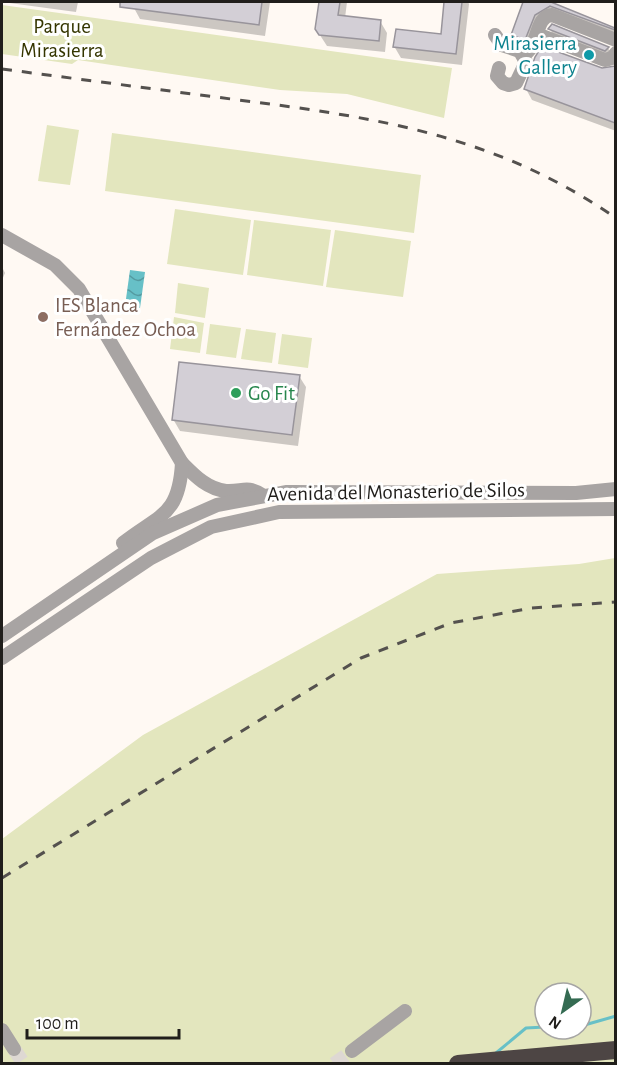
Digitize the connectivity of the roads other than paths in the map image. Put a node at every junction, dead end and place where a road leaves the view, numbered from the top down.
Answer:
1 (495, 35) dead end
2 (615, 40) edge
3 (530, 49) junction
4 (615, 53) edge
5 (499, 68) dead end
6 (2, 236) edge
7 (182, 463) junction
8 (615, 489) edge
9 (262, 495) junction
10 (615, 509) edge
11 (112, 560) junction
12 (2, 636) edge
13 (2, 658) edge
14 (405, 1011) dead end
15 (2, 1030) edge
16 (14, 1049) tunnel mouth
17 (615, 1050) edge
18 (352, 1051) tunnel mouth
19 (459, 1064) edge

1 - 3 street
2 - 3 street
3 - 4 street
3 - 5 street
6 - 7 street
7 - 9 street
7 - 11 street
8 - 9 street, Avenida del Monasterio de Silos
9 - 11 street, Avenida del Monasterio de Silos
10 - 13 street, Avenida del Monasterio de Silos
11 - 12 street, Avenida del Monasterio de Silos
14 - 18 street
15 - 16 street
17 - 19 highway

